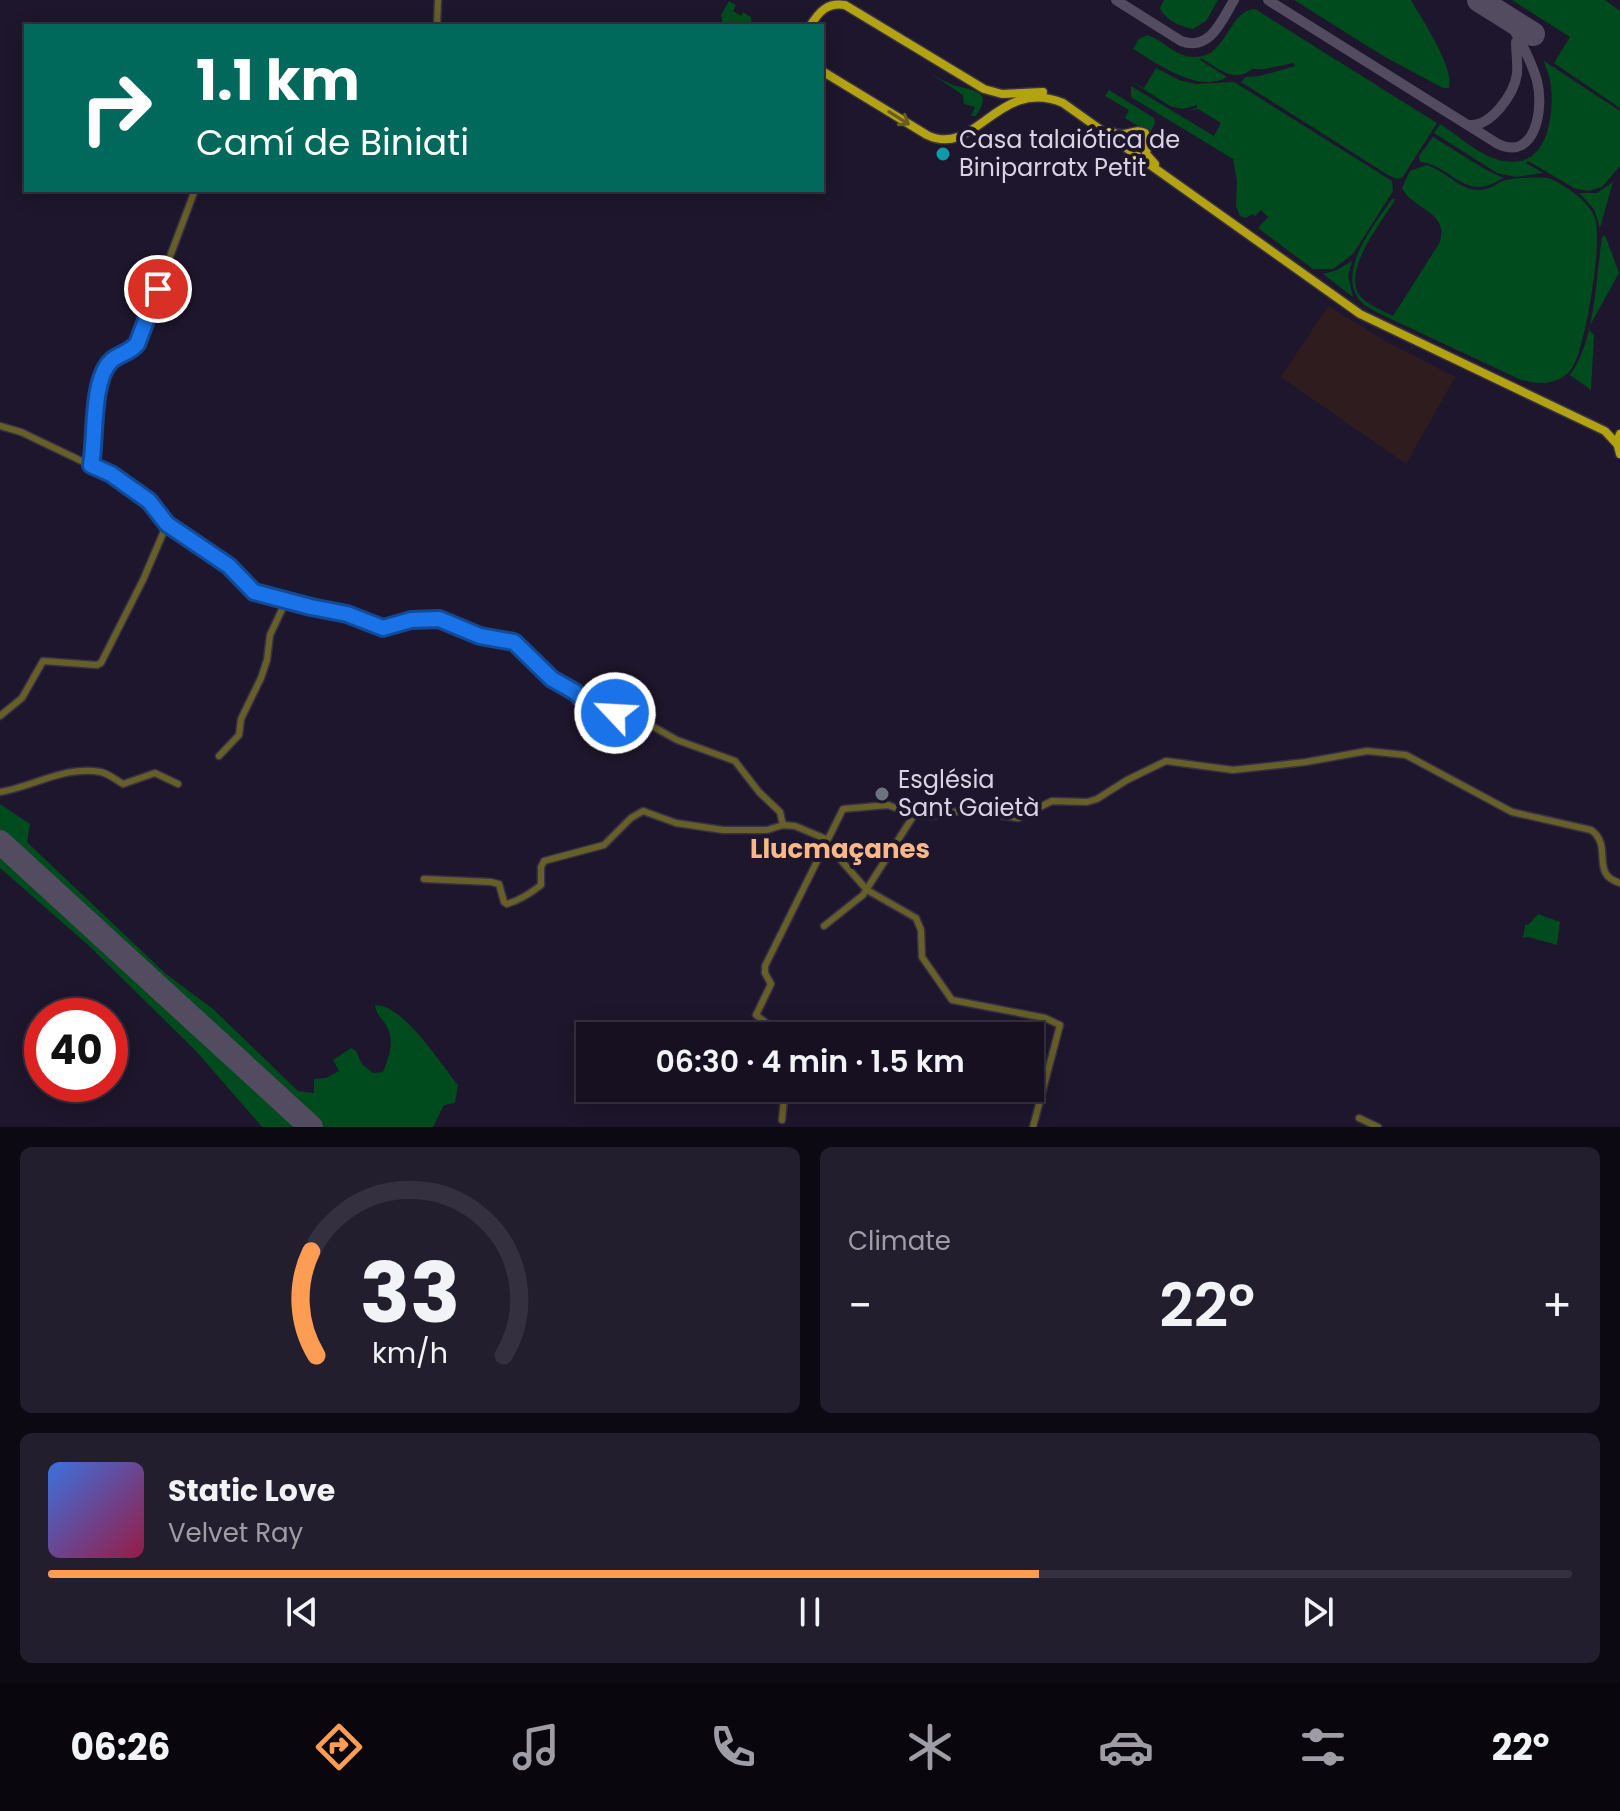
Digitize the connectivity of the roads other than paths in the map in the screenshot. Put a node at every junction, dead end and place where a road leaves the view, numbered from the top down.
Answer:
1 (438, 0) edge
2 (437, 24) edge
3 (812, 24) edge
4 (824, 72) edge
5 (1099, 128) junction
6 (1133, 133) junction
7 (1148, 144) junction
8 (1133, 147) junction
9 (1176, 185) junction
10 (194, 192) edge
11 (1251, 237) junction
12 (0, 426) edge
13 (1619, 437) edge
14 (1620, 454) edge
15 (91, 465) junction
16 (167, 524) junction
17 (286, 601) junction
18 (0, 716) edge
19 (219, 756) dead end
20 (178, 784) dead end
21 (0, 792) edge
22 (914, 815) junction
23 (783, 825) junction
24 (826, 840) junction
25 (424, 879) dead end
26 (1620, 883) edge
27 (867, 890) junction
28 (824, 926) dead end
29 (765, 1022) edge
30 (784, 1102) edge
31 (1359, 1118) dead end
32 (782, 1120) dead end
33 (1033, 1127) edge
34 (1378, 1127) edge

1 - 2 street
3 - 6 main road
4 -> 5 main road
5 - 8 main road
5 - 9 main road
6 - 7 main road
6 - 8 main road
7 - 8 main road
7 - 11 main road
8 - 9 main road
9 - 11 main road
10 - 15 street
11 - 13 main road
12 - 15 street
13 - 14 main road
15 - 16 street
16 - 17 street
16 - 18 street
17 - 19 street
17 - 23 street
20 - 21 street
22 - 24 street
22 - 26 street
22 - 27 street
23 - 24 street
23 - 25 street
24 - 27 street
24 - 29 street
27 - 28 street
27 - 33 street
30 - 32 street
31 - 34 street

